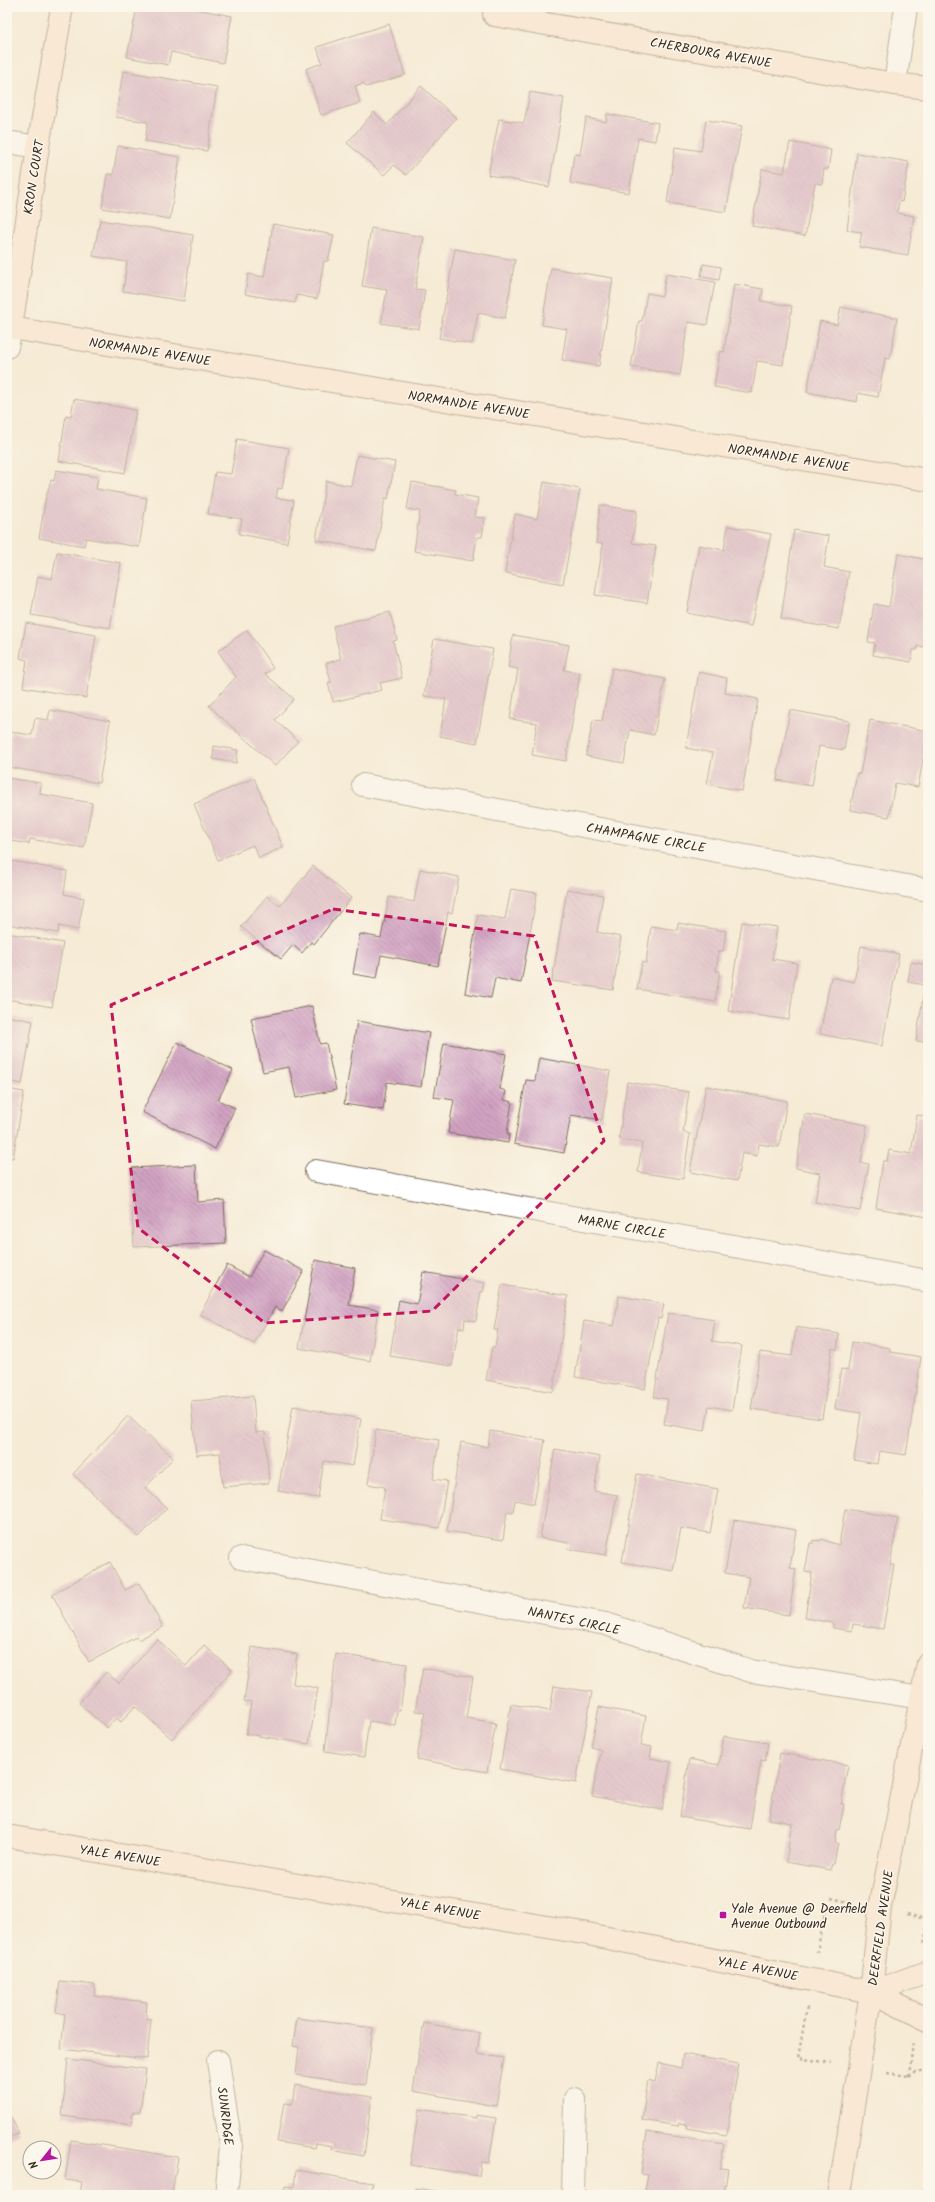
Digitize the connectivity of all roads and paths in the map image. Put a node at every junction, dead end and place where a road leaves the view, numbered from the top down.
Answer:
1 (62, 7) edge
2 (906, 7) edge
3 (495, 11) edge
4 (895, 84) junction
5 (928, 88) edge
6 (7, 142) edge
7 (38, 147) junction
8 (9, 338) edge
9 (928, 477) edge
10 (363, 785) dead end
11 (928, 890) edge
12 (316, 1171) dead end
13 (928, 1281) edge
14 (241, 1558) dead end
15 (928, 1662) edge
16 (925, 1698) edge
17 (7, 1836) edge
18 (827, 1901) dead end
19 (928, 1972) edge
20 (811, 1978) junction
21 (871, 1992) junction
22 (928, 2020) edge
23 (218, 2062) dead end
24 (859, 2068) junction
25 (928, 2070) edge
26 (575, 2099) dead end
27 (226, 2195) edge
28 (573, 2195) edge
29 (839, 2195) edge

1 - 7 street, KRON COURT
2 - 4 street
3 - 4 street, CHERBOURG AVENUE
4 - 5 street, CHERBOURG AVENUE
6 - 7 street
7 - 8 street, KRON COURT
8 - 9 street, NORMANDIE AVENUE
10 - 11 street, CHAMPAGNE CIRCLE
12 - 13 street, MARNE CIRCLE
14 - 16 street, NANTES CIRCLE
15 - 16 street, DEERFIELD AVENUE
16 - 21 street, DEERFIELD AVENUE
17 - 20 street, YALE AVENUE
18 - 20 path
19 - 21 street
20 - 21 street, YALE AVENUE
20 - 24 path
21 - 22 street, YALE AVENUE
21 - 24 street, DEERFIELD AVENUE
23 - 27 street, SUNRIDGE
24 - 25 path
24 - 29 street, DEERFIELD AVENUE
26 - 28 street

